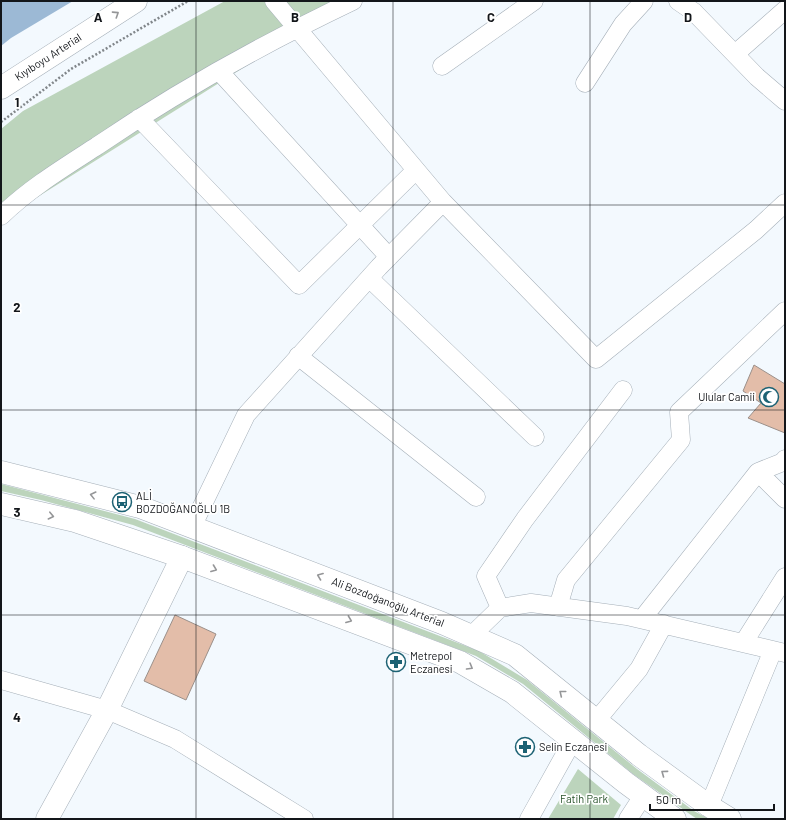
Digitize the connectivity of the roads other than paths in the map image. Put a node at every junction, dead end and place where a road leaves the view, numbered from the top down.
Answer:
1 (136, 1) edge
2 (274, 1) edge
3 (353, 1) edge
4 (534, 1) edge
5 (644, 1) edge
6 (678, 1) edge
7 (785, 10) edge
8 (296, 28) junction
9 (735, 54) junction
10 (442, 66) dead end
11 (219, 71) junction
12 (585, 83) dead end
13 (1, 88) edge
14 (785, 101) edge
15 (139, 118) junction
16 (416, 170) junction
17 (443, 202) junction
18 (785, 203) edge
19 (1, 216) edge
20 (359, 225) junction
21 (389, 257) junction
22 (369, 278) junction
23 (785, 311) edge
24 (298, 356) junction
25 (623, 390) dead end
26 (534, 437) dead end
27 (785, 459) edge
28 (1, 472) edge
29 (758, 472) junction
30 (476, 497) dead end
31 (785, 499) edge
32 (1, 504) edge
33 (192, 527) junction
34 (182, 557) junction
35 (785, 577) edge
36 (558, 607) junction
37 (500, 608) junction
38 (642, 619) junction
39 (664, 624) junction
40 (471, 636) junction
41 (744, 642) junction
42 (779, 651) edge
43 (1, 680) edge
44 (107, 710) junction
45 (596, 721) junction
46 (573, 740) junction
47 (643, 796) junction
48 (709, 806) junction
49 (47, 819) edge
50 (304, 819) edge
51 (529, 819) edge
52 (628, 819) edge
53 (675, 819) edge
54 (730, 819) edge

13 -> 1 main road, Kıyıboyu Arterial
2 - 8 street
3 - 8 street
4 - 10 street
5 - 12 street
6 - 9 street
7 - 9 street
8 - 11 street
8 - 16 street
9 - 14 street
11 - 15 street
11 - 20 street
15 - 19 street
15 - 20 street
16 - 17 street
16 - 20 street
17 - 18 street
17 - 21 street
20 - 21 street
21 - 22 street
22 - 24 street
22 - 26 street
23 - 36 street
24 - 30 street
24 - 33 street
25 - 37 street
27 - 29 street
33 -> 28 main road, Ali Bozdoğanoğlu Arterial
29 - 31 street
29 - 38 street
32 -> 34 main road
40 -> 33 main road, Ali Bozdoğanoğlu Arterial
34 - 44 main road
34 -> 46 main road
35 - 41 street
36 - 37 street
36 - 38 street
37 - 40 street
38 - 39 street
39 - 41 street
39 - 45 street
45 -> 40 main road, Ali Bozdoğanoğlu Arterial
41 - 42 street
42 - 48 street
43 - 44 street
44 - 49 main road
44 - 50 street
48 -> 45 main road, Ali Bozdoğanoğlu Arterial
46 - 47 main road
46 - 51 street
47 - 52 street
47 - 53 main road
48 - 54 main road, Ali Bozdoğanoğlu Arterial

